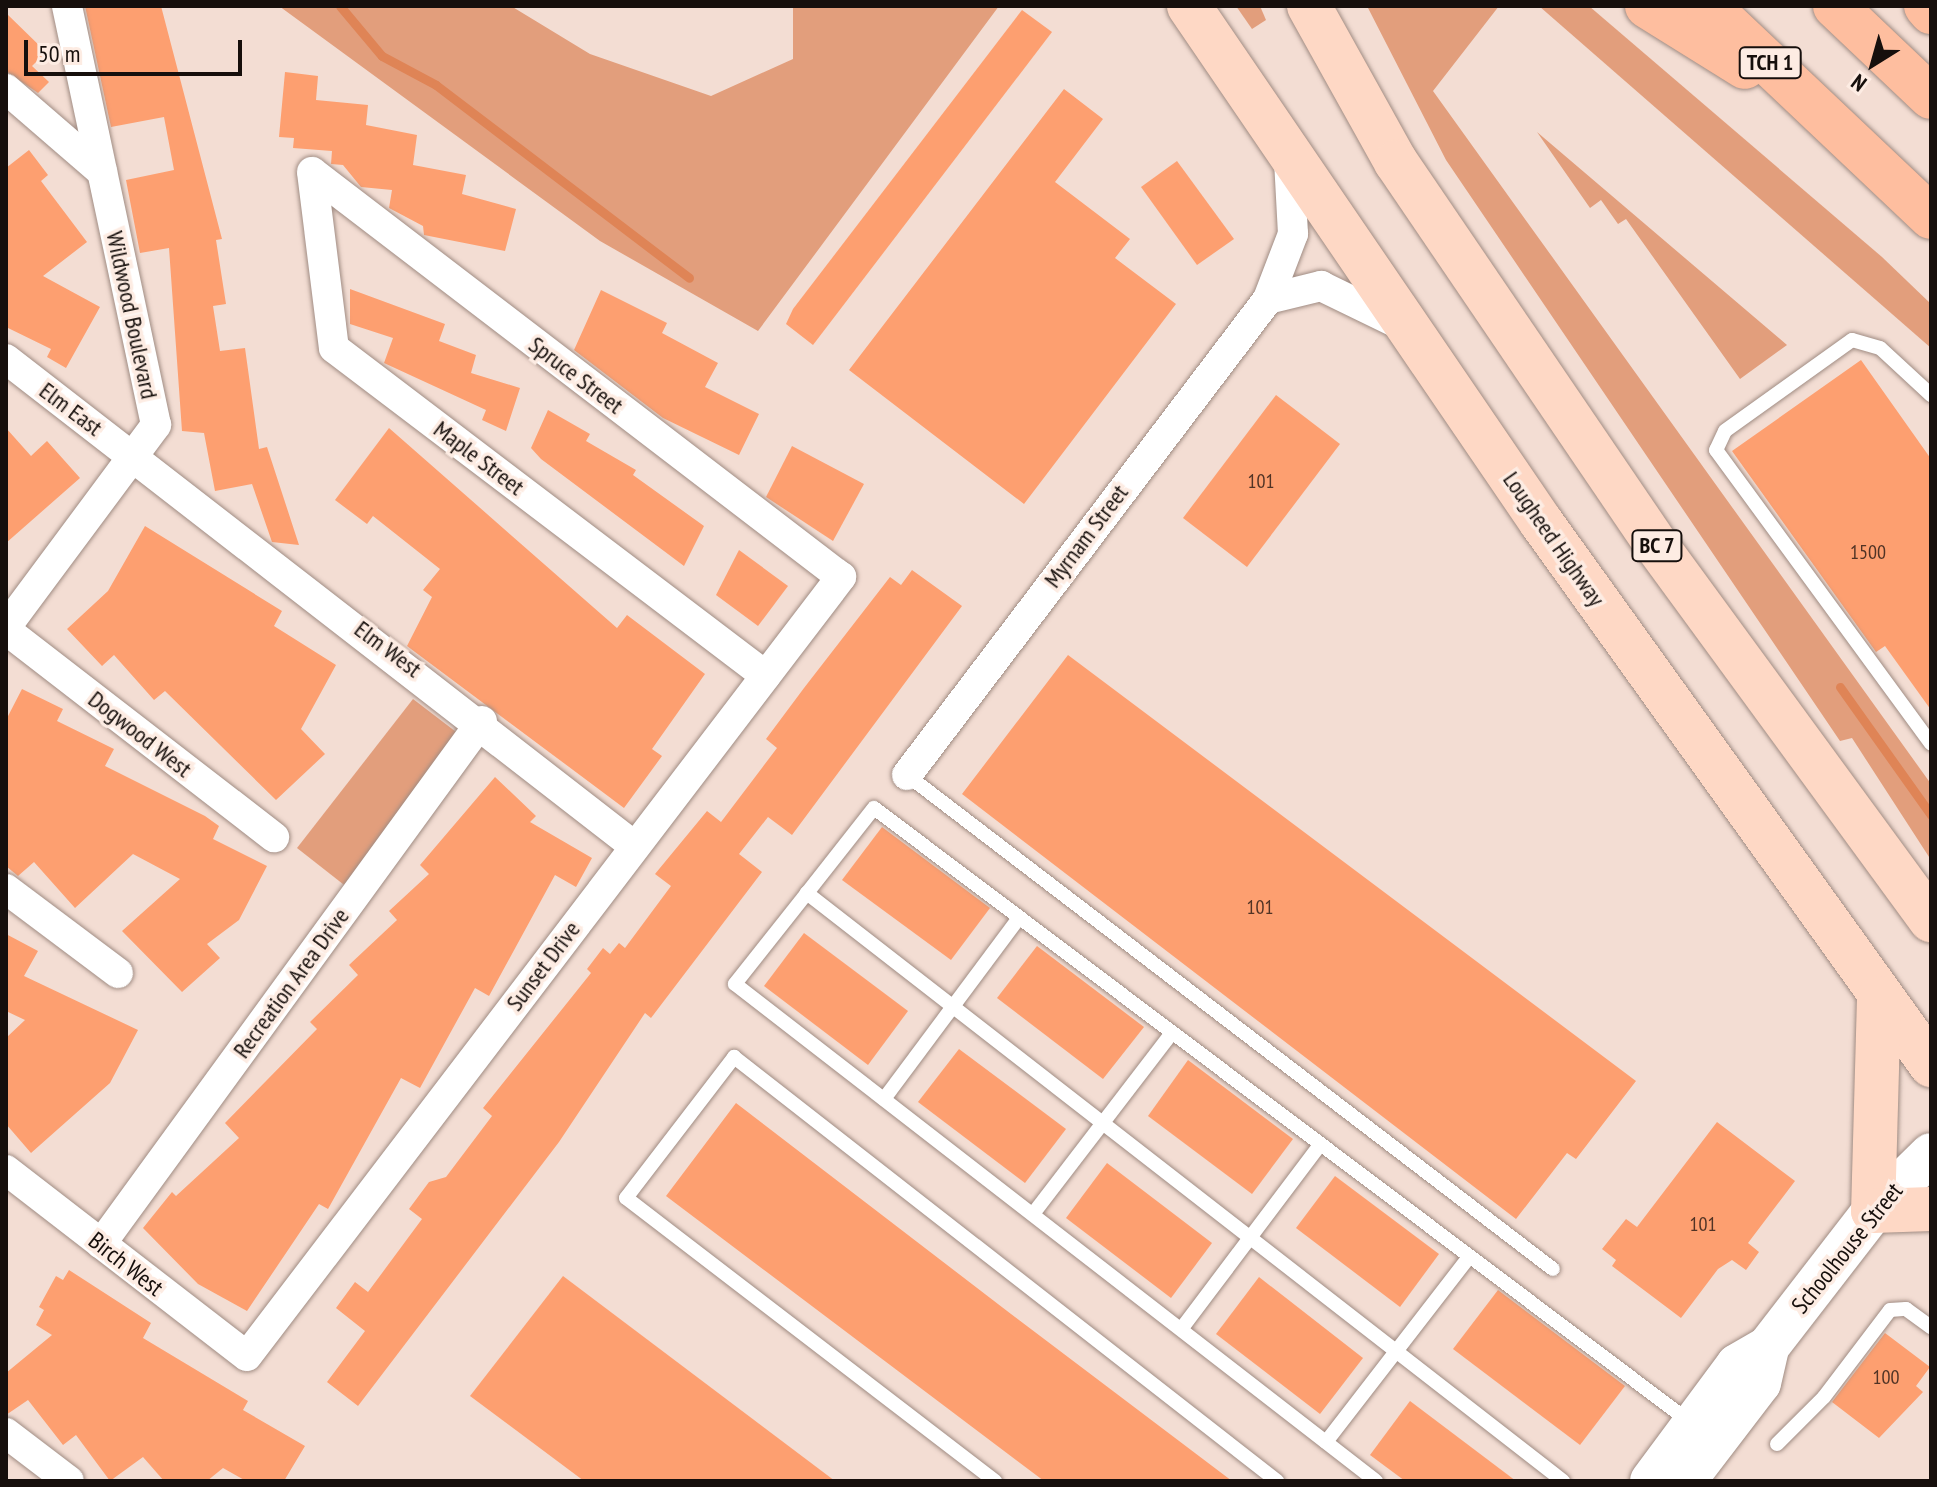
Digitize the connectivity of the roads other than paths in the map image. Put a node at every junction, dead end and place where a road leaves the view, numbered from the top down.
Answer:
1 (67, 6) edge
2 (1189, 6) edge
3 (1309, 6) edge
4 (1647, 6) edge
5 (1708, 6) edge
6 (1835, 6) edge
7 (1926, 6) edge
8 (1931, 12) edge
9 (6, 89) edge
10 (1931, 97) edge
11 (1832, 121) junction
12 (1288, 151) junction
13 (102, 172) junction
14 (312, 172) joint
15 (1931, 217) edge
16 (1268, 299) junction
17 (1407, 328) junction
18 (6, 359) edge
19 (1931, 395) edge
20 (137, 459) junction
21 (841, 577) joint
22 (6, 628) edge
23 (766, 676) junction
24 (482, 721) junction
25 (1931, 744) edge
26 (907, 775) joint
27 (274, 837) dead end
28 (634, 846) junction
29 (6, 889) edge
30 (807, 893) junction
31 (1019, 918) junction
32 (1931, 921) edge
33 (118, 973) dead end
34 (1879, 998) junction
35 (952, 1006) junction
36 (1171, 1034) junction
37 (1931, 1065) edge
38 (884, 1099) junction
39 (1102, 1123) junction
40 (1319, 1146) junction
41 (1931, 1154) edge
42 (6, 1170) edge
43 (1931, 1209) edge
44 (1873, 1211) junction
45 (1033, 1214) junction
46 (1251, 1238) junction
47 (101, 1244) junction
48 (1469, 1257) junction
49 (1553, 1269) dead end
50 (1931, 1327) edge
51 (1182, 1328) junction
52 (1768, 1347) junction
53 (1396, 1351) junction
54 (247, 1356) joint
55 (1692, 1423) junction
56 (6, 1433) edge
57 (1326, 1442) junction
58 (1777, 1444) dead end
59 (69, 1481) edge
60 (995, 1481) edge
61 (1277, 1481) edge
62 (1376, 1481) edge
63 (1563, 1481) edge
64 (1651, 1481) edge
65 (1685, 1481) edge

1 - 13 street, Wildwood Boulevard
2 - 12 main road, Lougheed Highway
3 - 32 main road, BC 7
4 - 11 highway
5 - 11 highway, TCH 1
6 - 10 highway
7 - 8 highway
9 - 13 street
11 - 15 highway, TCH 1
12 - 16 street, Myrnam Street
12 - 17 main road, Lougheed Highway
13 - 20 street, Wildwood Boulevard
14 - 21 street, Spruce Street
14 - 23 street, Maple Street
16 - 17 street
16 - 26 street, Myrnam Street
17 - 34 main road, Lougheed Highway
18 - 20 street, Elm East
19 - 25 lane
20 - 22 street, Wildwood Boulevard
20 - 24 street, Elm West
21 - 23 street, Sunset Drive
22 - 27 street, Dogwood West
23 - 28 street, Sunset Drive
24 - 28 street, Elm West
24 - 47 street, Recreation Area Drive
26 - 49 lane
28 - 54 street, Sunset Drive
29 - 33 street
30 - 31 lane
30 - 35 lane
30 - 38 lane
31 - 35 lane
31 - 36 lane
34 - 37 main road, Lougheed Highway
34 - 44 main road
35 - 38 lane
35 - 39 lane
36 - 39 lane
36 - 40 lane
38 - 45 lane
39 - 45 lane
39 - 46 lane
40 - 46 lane
40 - 48 lane
41 - 44 main road, Schoolhouse Street
42 - 47 street, Birch West
43 - 44 main road
44 - 52 main road, Schoolhouse Street
45 - 51 lane
46 - 51 lane
46 - 53 lane
47 - 54 street, Birch West
48 - 53 lane
48 - 55 lane
50 - 58 lane
51 - 57 lane
52 - 55 main road, Schoolhouse Street
52 - 65 main road, Schoolhouse Street
53 - 57 lane
53 - 63 lane
55 - 64 main road, Schoolhouse Street
56 - 59 street
57 - 62 lane
60 - 61 lane

